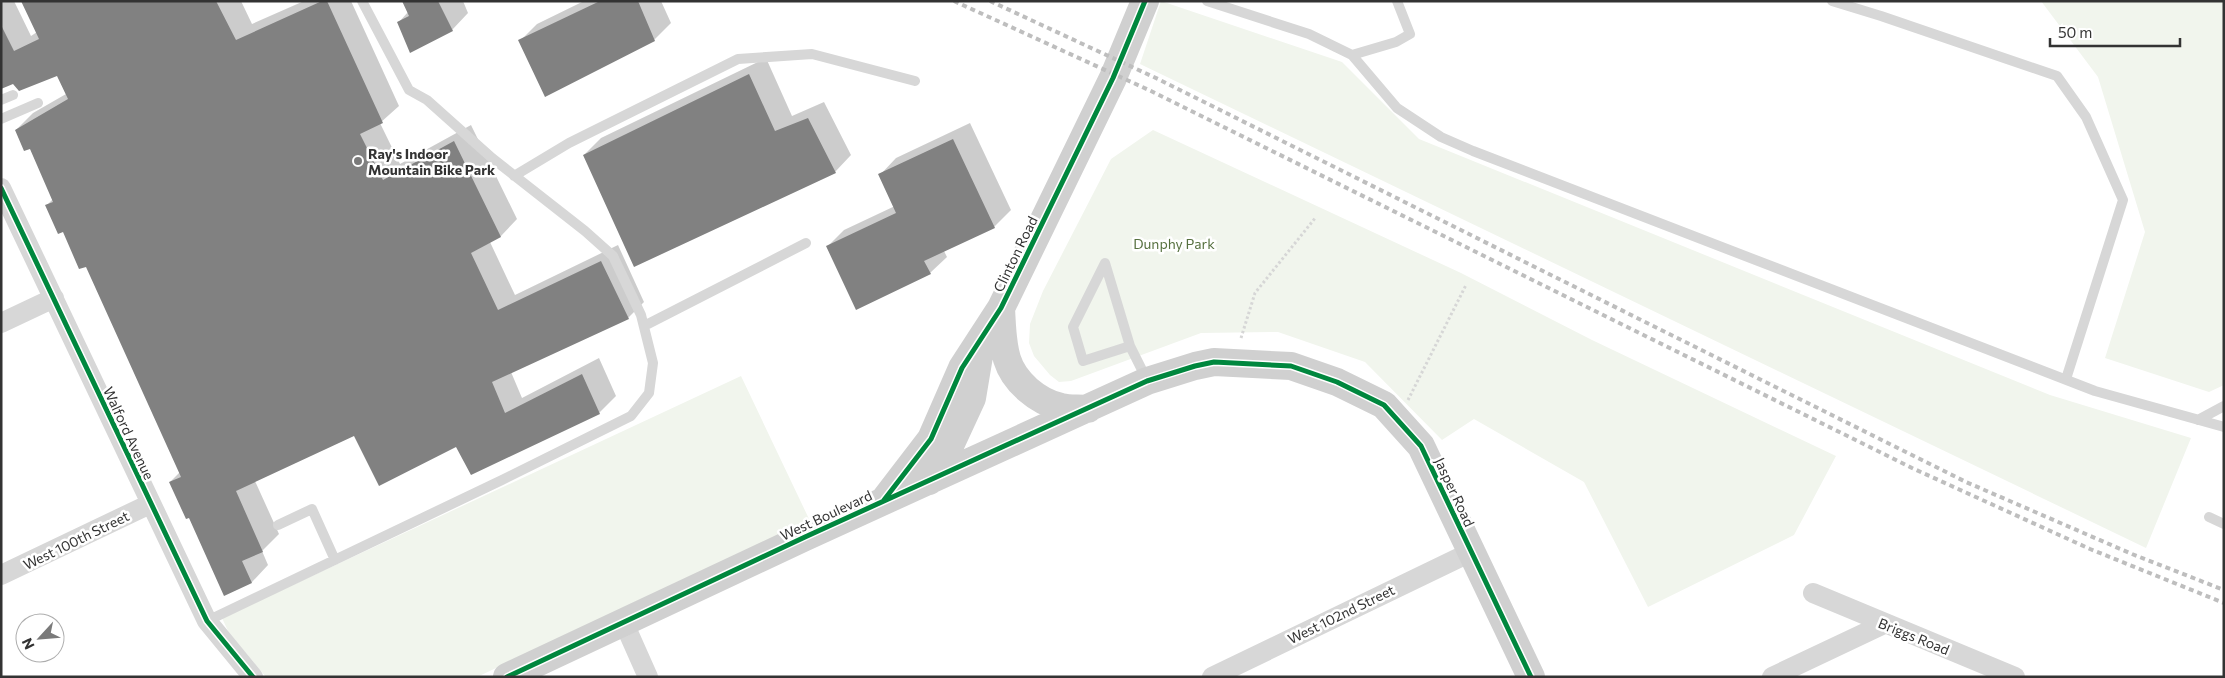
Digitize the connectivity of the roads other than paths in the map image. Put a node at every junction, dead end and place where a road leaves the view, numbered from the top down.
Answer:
1 (362, 1) edge
2 (1144, 1) edge
3 (1207, 1) edge
4 (1398, 1) edge
5 (1832, 1) edge
6 (1352, 55) junction
7 (915, 81) dead end
8 (13, 95) dead end
9 (1, 100) edge
10 (38, 103) dead end
11 (1, 119) edge
12 (514, 176) junction
13 (1, 188) edge
14 (806, 243) dead end
15 (54, 298) junction
16 (1001, 308) junction
17 (1, 324) edge
18 (644, 326) junction
19 (1130, 346) junction
20 (1214, 362) joint
21 (2066, 379) junction
22 (1147, 381) junction
23 (2224, 406) edge
24 (1088, 409) junction
25 (2198, 420) junction
26 (2224, 427) edge
27 (939, 445) junction
28 (929, 481) junction
29 (882, 502) junction
30 (150, 504) junction
31 (2209, 517) dead end
32 (2224, 524) edge
33 (278, 525) dead end
34 (1470, 552) junction
35 (335, 560) junction
36 (1, 575) edge
37 (1813, 593) dead end
38 (207, 621) junction
39 (624, 623) junction
40 (1884, 624) junction
41 (253, 677) edge
42 (507, 677) edge
43 (648, 677) edge
44 (1212, 677) edge
45 (1531, 677) edge
46 (1772, 677) edge
47 (2015, 677) edge

1 - 12 lane
2 - 16 street, Clinton Road
3 - 6 lane
4 - 6 lane
5 - 21 lane
6 - 21 lane
7 - 12 lane
8 - 9 lane
10 - 11 lane
12 - 18 lane
13 - 15 street, Walford Avenue
14 - 18 lane
15 - 17 street
15 - 30 street, Walford Avenue
16 - 24 street
16 - 27 street, Clinton Road
18 - 35 lane
19 - 19 lane
19 - 22 lane
20 - 22 street, West Boulevard
20 - 34 street, Jasper Road
21 - 25 lane
22 - 24 street, West Boulevard
23 - 25 lane
24 - 28 street, West Boulevard
25 - 26 lane
27 - 28 street, Clinton Road
27 - 29 street, Clinton Road
28 - 29 street, West Boulevard
29 - 39 street, West Boulevard
30 - 36 street, West 100th Street
30 - 38 street, Walford Avenue
31 - 32 lane
33 - 35 lane
34 - 44 street, West 102nd Street
34 - 45 street, Jasper Road
35 - 38 lane
37 - 40 street, Briggs Road
38 - 41 street, Walford Avenue
39 - 42 street, West Boulevard
39 - 43 street
40 - 46 street
40 - 47 street, Briggs Road

